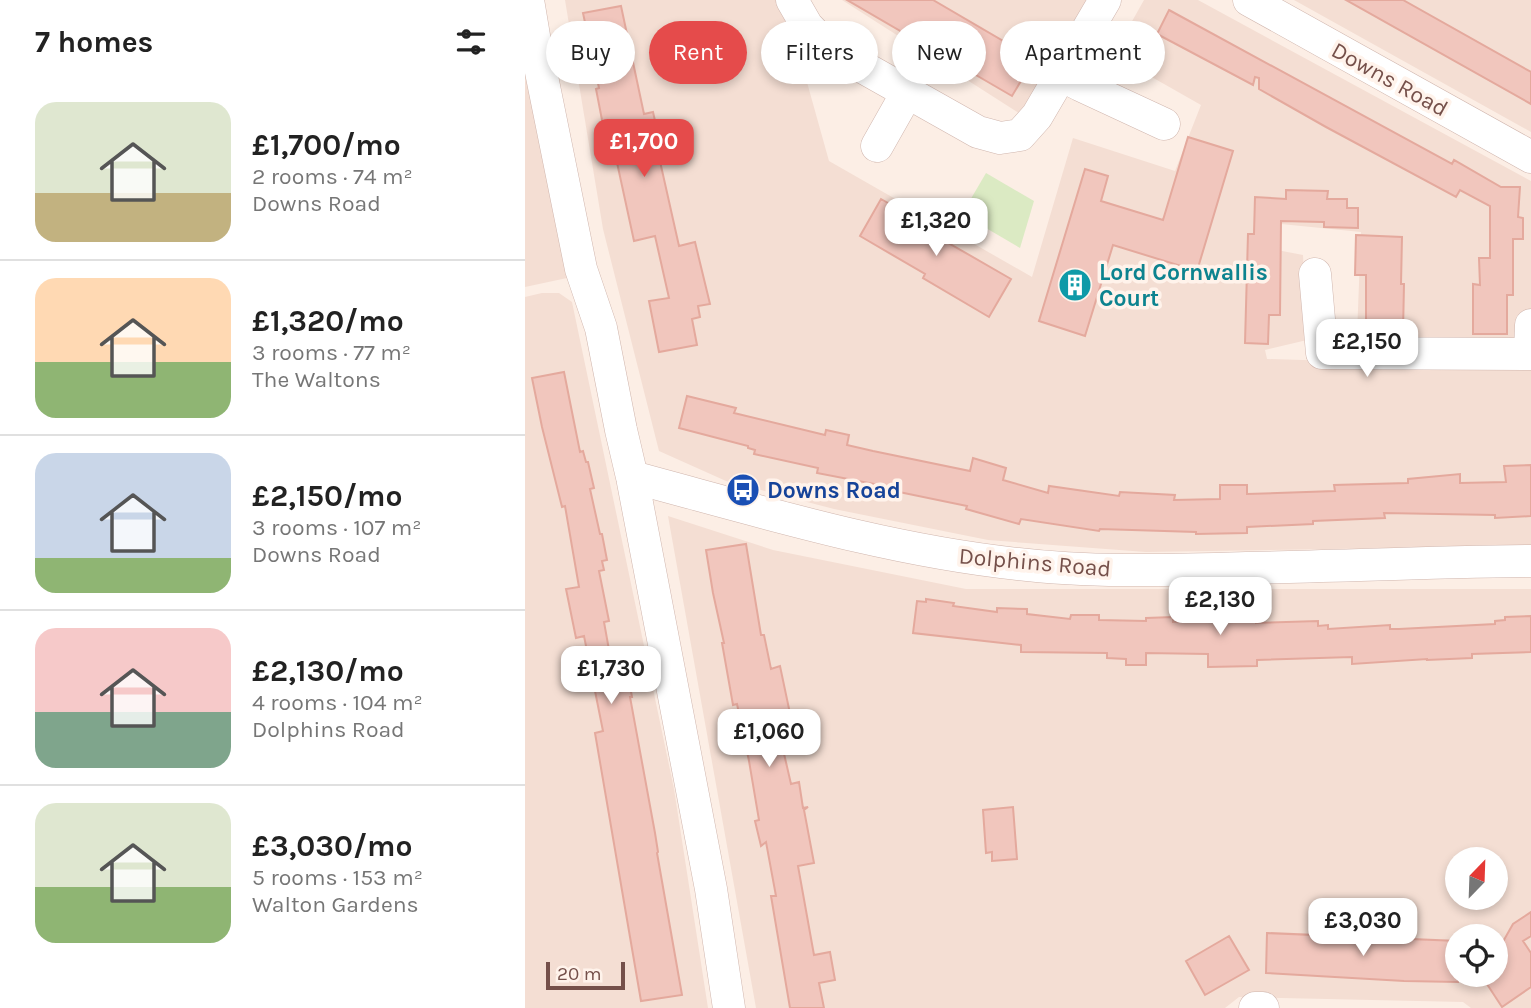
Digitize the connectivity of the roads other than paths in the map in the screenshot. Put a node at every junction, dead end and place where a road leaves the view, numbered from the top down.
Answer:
1 (529, 0) edge
2 (792, 0) edge
3 (1105, 0) edge
4 (1249, 0) edge
5 (1093, 21) edge
6 (1056, 84) edge
7 (1078, 84) edge
8 (908, 93) junction
9 (1164, 124) dead end
10 (883, 135) dead end
11 (1531, 157) edge
12 (1315, 274) dead end
13 (1531, 325) edge
14 (1531, 354) edge
15 (632, 477) junction
16 (1531, 561) edge
17 (729, 1008) edge
18 (1255, 1008) edge
19 (1263, 1008) edge

1 - 15 street
2 - 8 street
3 - 5 street
4 - 11 street, Downs Road
6 - 8 street
7 - 9 street
8 - 10 street
12 - 14 street
13 - 14 street
15 - 16 street, Dolphins Road
15 - 17 street
18 - 19 street

